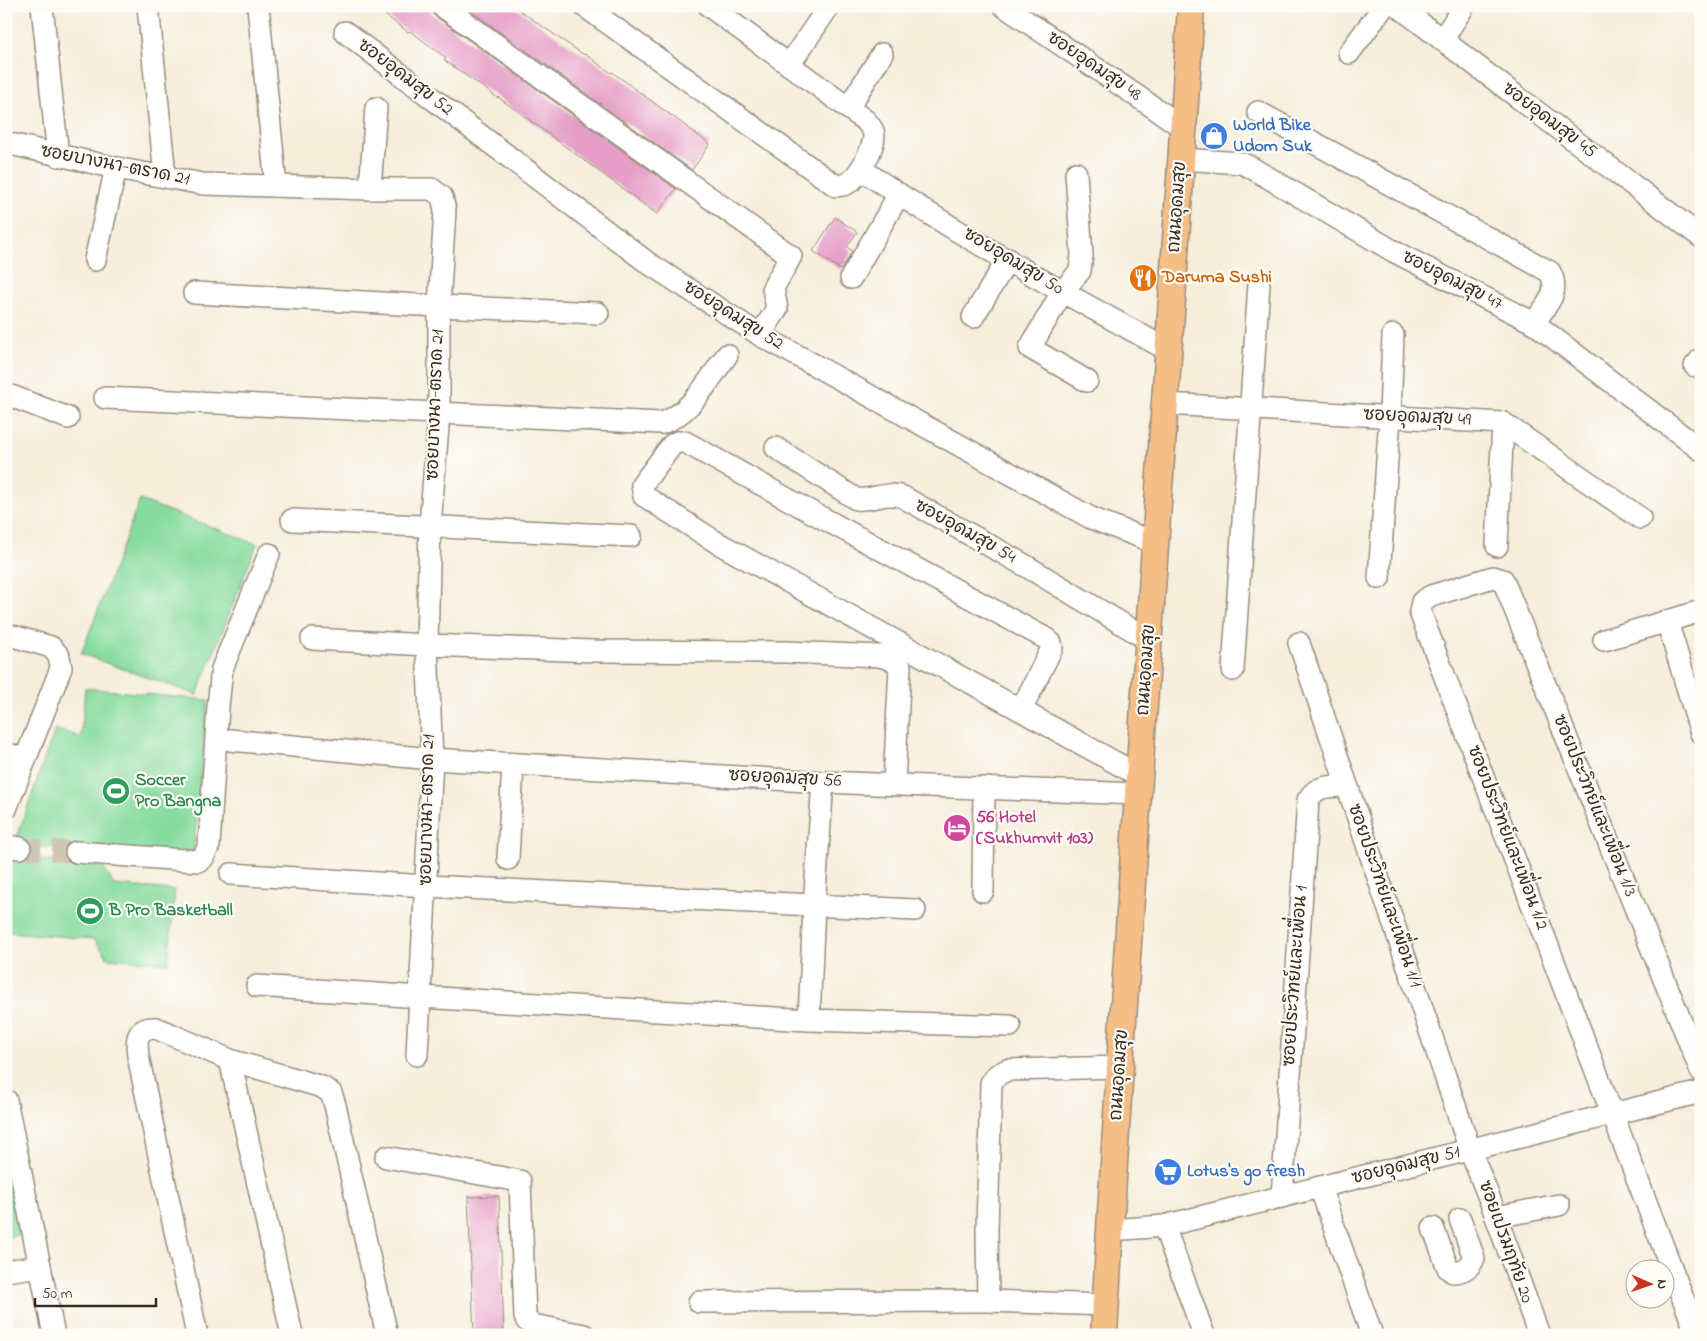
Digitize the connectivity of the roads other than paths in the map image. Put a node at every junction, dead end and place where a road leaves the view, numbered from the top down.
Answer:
1 (42, 6) edge
2 (148, 6) edge
3 (258, 6) edge
4 (442, 6) edge
5 (584, 6) edge
6 (829, 6) edge
7 (1004, 6) edge
8 (1191, 6) edge
9 (1384, 6) edge
10 (1398, 6) edge
11 (1464, 6) edge
12 (716, 8) edge
13 (345, 32) dead end
14 (1442, 40) junction
15 (1349, 53) dead end
16 (882, 54) dead end
17 (789, 65) junction
18 (376, 108) dead end
19 (848, 108) junction
20 (1258, 112) dead end
21 (1184, 128) junction
22 (6, 144) edge
23 (58, 156) junction
24 (1182, 159) junction
25 (116, 168) junction
26 (861, 169) junction
27 (1076, 173) dead end
28 (166, 176) junction
29 (276, 186) junction
30 (370, 189) junction
31 (899, 194) junction
32 (1701, 237) edge
33 (1008, 259) junction
34 (95, 260) dead end
35 (851, 278) dead end
36 (1259, 284) dead end
37 (1062, 292) junction
38 (194, 293) dead end
39 (439, 306) junction
40 (598, 313) dead end
41 (973, 317) dead end
42 (1534, 323) junction
43 (760, 334) junction
44 (1393, 335) dead end
45 (1168, 350) junction
46 (727, 355) dead end
47 (1087, 381) dead end
48 (6, 394) edge
49 (106, 398) dead end
50 (1165, 404) junction
51 (1251, 408) junction
52 (439, 414) junction
53 (1390, 416) junction
54 (68, 418) dead end
55 (1503, 423) junction
56 (776, 448) dead end
57 (1701, 450) edge
58 (1640, 518) dead end
59 (292, 520) dead end
60 (430, 526) junction
61 (631, 536) dead end
62 (1156, 543) junction
63 (1497, 546) dead end
64 (269, 554) dead end
65 (1379, 578) dead end
66 (1462, 587) joint
67 (1701, 611) edge
68 (1667, 621) junction
69 (6, 634) edge
70 (312, 638) dead end
71 (1149, 640) junction
72 (1604, 640) dead end
73 (1299, 643) dead end
74 (427, 645) junction
75 (1233, 670) dead end
76 (1021, 710) junction
77 (1701, 734) edge
78 (230, 740) dead end
79 (16, 757) edge
80 (432, 759) junction
81 (513, 764) junction
82 (823, 782) junction
83 (894, 784) junction
84 (1138, 785) junction
85 (1347, 786) junction
86 (984, 789) junction
87 (6, 810) edge
88 (76, 852) tunnel mouth
89 (508, 859) dead end
90 (231, 874) dead end
91 (427, 886) junction
92 (983, 892) dead end
93 (814, 905) junction
94 (915, 910) dead end
95 (257, 986) dead end
96 (421, 997) junction
97 (809, 1020) junction
98 (1010, 1026) dead end
99 (418, 1055) dead end
100 (230, 1060) junction
101 (1120, 1067) junction
102 (1701, 1071) edge
103 (1701, 1092) edge
104 (7, 1109) edge
105 (1612, 1114) junction
106 (1470, 1150) junction
107 (386, 1157) dead end
108 (12, 1160) edge
109 (1320, 1187) junction
110 (1282, 1196) junction
111 (1559, 1205) dead end
112 (1494, 1212) junction
113 (1460, 1219) junction
114 (1164, 1226) junction
115 (1110, 1230) junction
116 (40, 1266) junction
117 (6, 1271) edge
118 (988, 1301) junction
119 (699, 1302) dead end
120 (1106, 1305) junction
121 (54, 1335) edge
122 (196, 1335) edge
123 (292, 1335) edge
124 (387, 1335) edge
125 (584, 1335) edge
126 (1104, 1335) edge
127 (1204, 1335) edge
128 (1372, 1335) edge
129 (1539, 1335) edge
130 (1697, 1335) edge

1 - 23 street
2 - 28 street
3 - 29 street
4 - 43 street
5 - 26 street
6 - 17 street
7 - 21 street, ซอยอุดมสุข 48
8 - 21 main road, ถนนอุดมสุข
9 - 15 street
10 - 14 street, ซอยอุดมสุข 45
11 - 14 street
12 - 17 street
13 - 43 street, ซอยอุดมสุข 52
14 - 32 street, ซอยอุดมสุข 45
16 - 19 street
17 - 19 street
18 - 30 street
19 - 26 street
20 - 42 street
21 - 24 main road, ถนนอุดมสุข
22 - 23 street, ซอยบางนา-ตราด 21
23 - 25 street, ซอยบางนา-ตราด 21
24 - 42 street, ซอยอุดมสุข 47
24 - 45 main road, ถนนอุดมสุข
25 - 28 street, ซอยบางนา-ตราด 21
25 - 34 street
26 - 31 street, ซอยอุดมสุข 50
27 - 37 street
28 - 29 street, ซอยบางนา-ตราด 21
29 - 30 street, ซอยบางนา-ตราด 21
30 - 39 street, ซอยบางนา-ตราด 21
31 - 33 street, ซอยอุดมสุข 50
31 - 35 street
33 - 37 street, ซอยอุดมสุข 50
33 - 41 street
36 - 51 street
37 - 45 street, ซอยอุดมสุข 50
37 - 47 street
38 - 39 street
39 - 40 street
39 - 52 street, ซอยบางนา-ตราด 21
42 - 57 street, ซอยอุดมสุข 47
43 - 62 street, ซอยอุดมสุข 52
44 - 53 street
45 - 50 main road, ถนนอุดมสุข
46 - 52 street
48 - 54 street
49 - 52 street
50 - 51 street, ซอยอุดมสุข 49
50 - 62 main road, ถนนอุดมสุข
51 - 53 street, ซอยอุดมสุข 49
51 - 75 street
52 - 60 street, ซอยบางนา-ตราด 21
53 - 55 street, ซอยอุดมสุข 49
53 - 65 street
55 - 58 street
55 - 63 street
56 - 71 street, ซอยอุดมสุข 54
59 - 60 street
60 - 61 street
60 - 74 street, ซอยบางนา-ตราด 21
62 - 71 main road, ถนนอุดมสุข
64 - 88 street
66 - 102 street, ซอยประวิทย์และเพื่อน 1/3
66 - 105 street, ซอยประวิทย์และเพื่อน 1/2
67 - 68 street
68 - 72 street
68 - 77 street
69 - 79 street
70 - 74 street
71 - 84 main road, ถนนอุดมสุข
73 - 85 street, ซอยประวิทย์และเพื่อน 1/1
74 - 80 street, ซอยบางนา-ตราด 21
74 - 83 street
76 - 76 street
76 - 84 street
78 - 80 street, ซอยอุดมสุข 56
79 - 87 street
80 - 81 street, ซอยอุดมสุข 56
80 - 91 street, ซอยบางนา-ตราด 21
81 - 82 street, ซอยอุดมสุข 56
81 - 89 street
82 - 83 street, ซอยอุดมสุข 56
82 - 93 street
83 - 86 street, ซอยอุดมสุข 56
84 - 86 street, ซอยอุดมสุข 56
84 - 101 main road, ถนนอุดมสุข
85 - 106 street, ซอยประวิทย์และเพื่อน 1/1
85 - 110 street, ซอยประวิทย์และเพื่อน 1
86 - 92 street
90 - 91 street
91 - 93 street
91 - 96 street, ซอยบางนา-ตราด 21
93 - 94 street
93 - 97 street
95 - 96 street
96 - 97 street
96 - 99 street, ซอยบางนา-ตราด 21
97 - 98 street
100 - 122 street
100 - 123 street
100 - 124 street
101 - 115 main road, ถนนอุดมสุข
101 - 118 street
103 - 105 street, ซอยอุดมสุข 51
104 - 108 street
105 - 106 street, ซอยอุดมสุข 51
105 - 130 street, ซอยประวิทย์และเพื่อน 1/2
106 - 109 street, ซอยอุดมสุข 51
106 - 112 street, ซอยเปรมฤทัย 20
107 - 125 street
108 - 116 street
109 - 110 street, ซอยอุดมสุข 51
109 - 128 street
110 - 114 street, ซอยอุดมสุข 51
111 - 112 street
112 - 113 street
112 - 129 street, ซอยเปรมฤทัย 20
113 - 113 street
114 - 115 street, ซอยอุดมสุข 51
114 - 127 street
115 - 120 main road, ถนนอุดมสุข
116 - 117 street
116 - 121 street
118 - 119 street
118 - 120 street
120 - 126 main road, ถนนอุดมสุข

